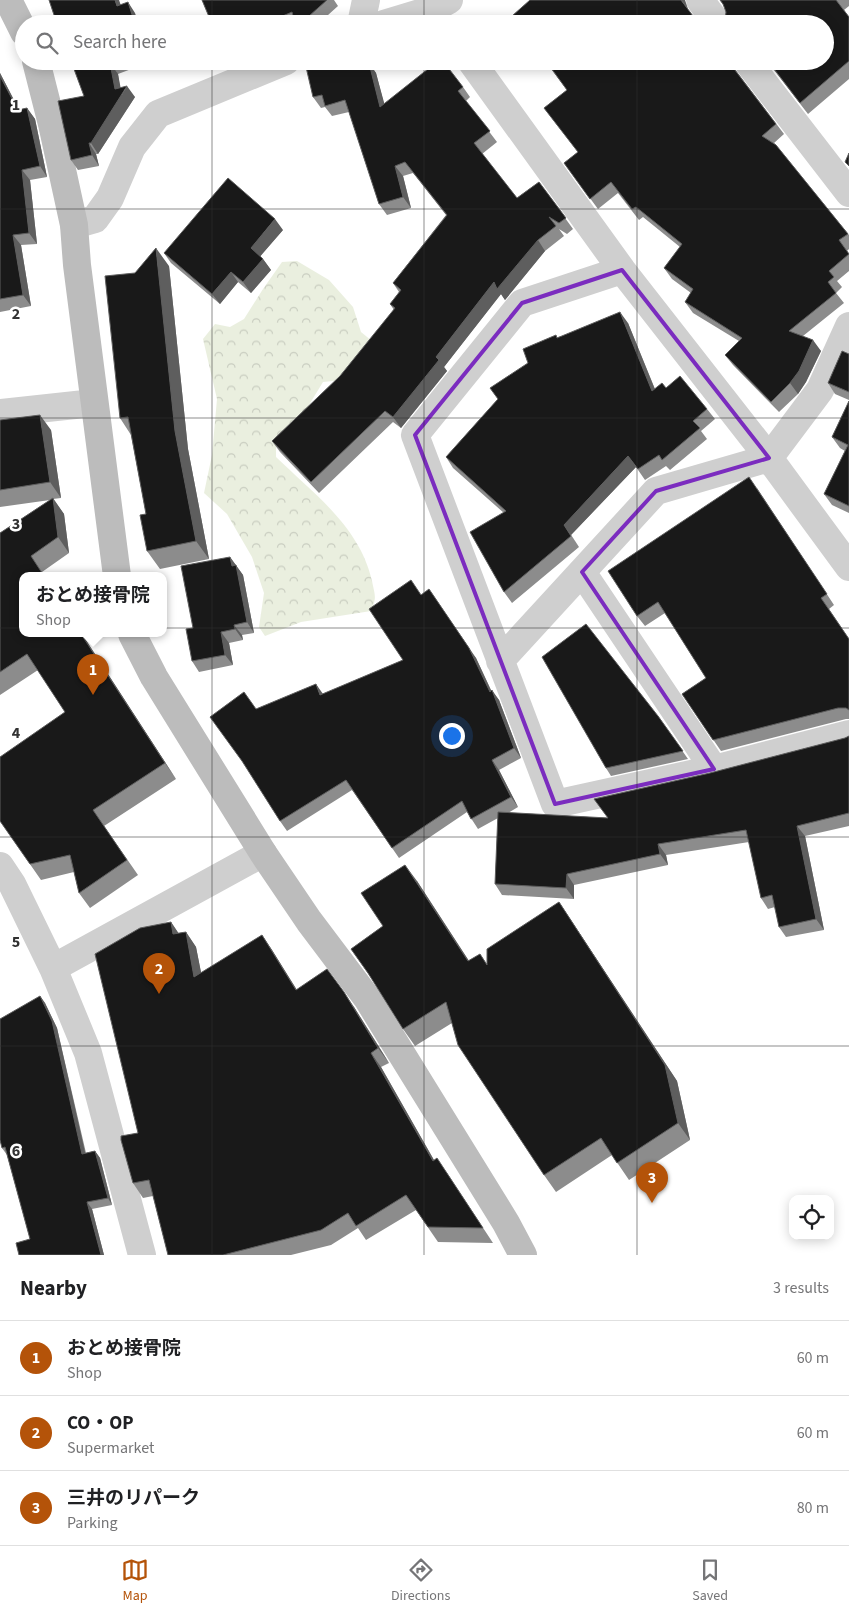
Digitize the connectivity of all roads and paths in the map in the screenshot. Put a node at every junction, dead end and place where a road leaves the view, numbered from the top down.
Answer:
1 (8, 0) edge
2 (366, 0) edge
3 (700, 0) edge
4 (442, 11) edge
5 (16, 15) edge
6 (363, 15) edge
7 (424, 15) edge
8 (711, 15) edge
9 (38, 70) edge
10 (264, 70) edge
11 (478, 70) edge
12 (754, 70) edge
13 (849, 193) edge
14 (74, 226) junction
15 (622, 270) junction
16 (849, 326) edge
17 (94, 403) junction
18 (0, 413) edge
19 (769, 458) junction
20 (844, 555) edge
21 (116, 572) edge
22 (582, 572) junction
23 (134, 637) edge
24 (500, 661) junction
25 (849, 734) edge
26 (714, 769) junction
27 (263, 852) junction
28 (0, 866) edge
29 (52, 968) junction
30 (142, 1255) edge
31 (508, 1255) edge
32 (523, 1255) edge

1 - 5 street
2 - 6 street
3 - 8 street
4 - 7 street
9 - 14 street
10 - 14 street
11 - 15 street
12 - 13 street
14 - 17 street
15 - 19 street
15 - 24 street
16 - 19 street
17 - 18 street
17 - 21 street
19 - 20 street
19 - 22 street
22 - 24 street
22 - 26 street
23 - 27 street
24 - 26 street
25 - 26 street
27 - 29 street
27 - 32 street
28 - 29 street
29 - 30 street
31 - 32 street

